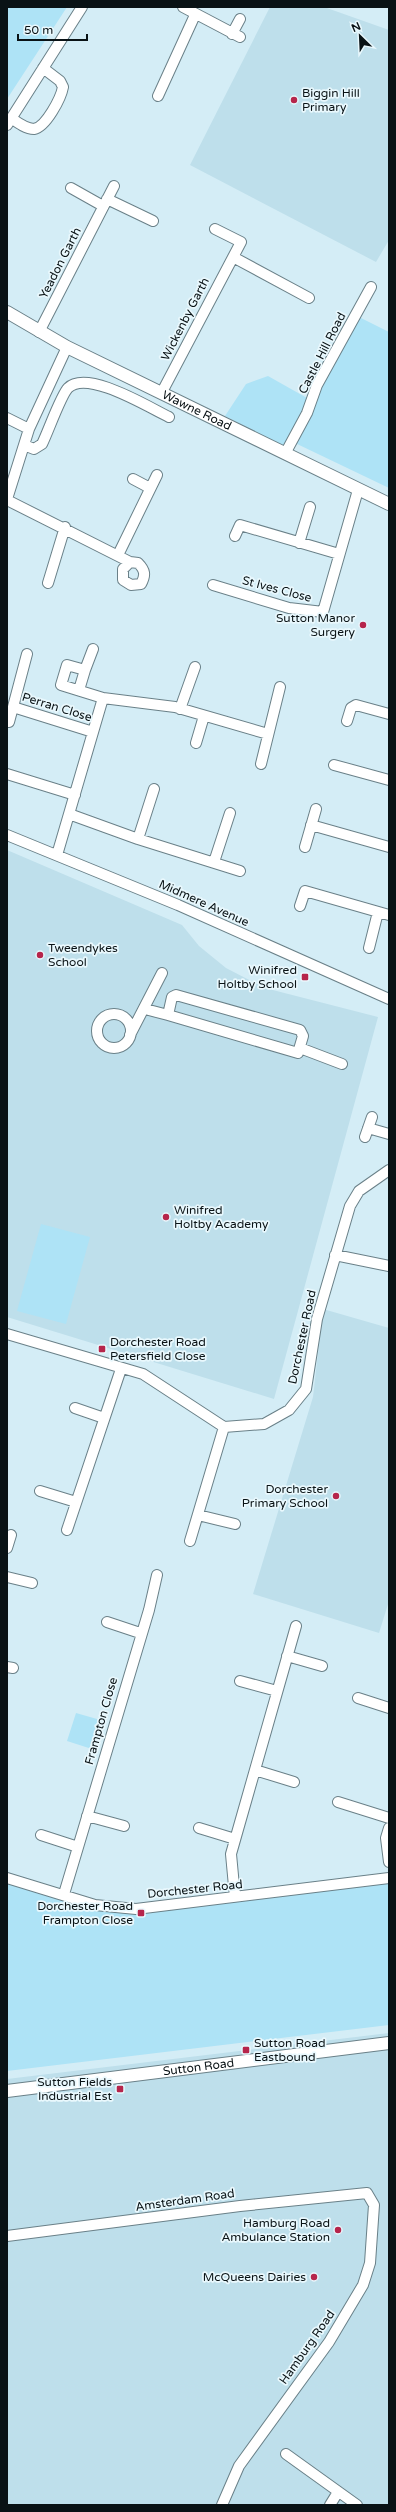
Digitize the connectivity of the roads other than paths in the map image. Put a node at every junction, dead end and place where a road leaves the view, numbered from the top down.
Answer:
1 (82, 7) edge
2 (183, 7) edge
3 (195, 15) junction
4 (240, 19) dead end
5 (43, 68) junction
6 (158, 96) dead end
7 (9, 122) edge
8 (114, 186) dead end
9 (71, 188) dead end
10 (105, 203) junction
11 (153, 221) dead end
12 (215, 229) dead end
13 (233, 257) junction
14 (371, 287) dead end
15 (309, 298) dead end
16 (7, 312) edge
17 (39, 332) junction
18 (67, 347) junction
19 (162, 392) junction
20 (169, 417) dead end
21 (7, 418) edge
22 (29, 429) junction
23 (24, 445) junction
24 (286, 452) junction
25 (157, 475) dead end
26 (133, 479) dead end
27 (150, 488) junction
28 (358, 490) junction
29 (7, 500) edge
30 (389, 504) edge
31 (310, 507) dead end
32 (65, 528) junction
33 (235, 536) dead end
34 (299, 543) junction
35 (339, 554) junction
36 (118, 555) junction
37 (130, 562) dead end
38 (48, 583) dead end
39 (213, 585) dead end
40 (93, 649) dead end
41 (28, 654) dead end
42 (194, 667) dead end
43 (85, 670) junction
44 (280, 687) dead end
45 (79, 690) junction
46 (103, 698) junction
47 (13, 707) junction
48 (180, 709) junction
49 (389, 714) edge
50 (204, 716) junction
51 (347, 721) dead end
52 (8, 722) dead end
53 (93, 732) junction
54 (268, 734) junction
55 (196, 743) dead end
56 (260, 764) dead end
57 (334, 765) dead end
58 (7, 774) edge
59 (389, 780) edge
60 (154, 789) dead end
61 (75, 795) junction
62 (316, 809) dead end
63 (230, 813) dead end
64 (69, 814) junction
65 (311, 825) junction
66 (7, 835) edge
67 (138, 839) junction
68 (305, 847) dead end
69 (389, 847) edge
70 (57, 855) junction
71 (214, 862) junction
72 (240, 871) dead end
73 (300, 906) dead end
74 (378, 912) junction
75 (389, 915) edge
76 (369, 948) dead end
77 (162, 973) dead end
78 (389, 999) edge
79 (144, 1009) junction
80 (168, 1015) junction
81 (130, 1034) dead end
82 (300, 1048) junction
83 (342, 1064) dead end
84 (372, 1117) dead end
85 (389, 1134) edge
86 (389, 1170) edge
87 (335, 1255) junction
88 (389, 1266) edge
89 (7, 1334) edge
90 (122, 1369) junction
91 (74, 1408) dead end
92 (104, 1418) junction
93 (224, 1426) junction
94 (40, 1491) dead end
95 (76, 1502) junction
96 (198, 1514) junction
97 (235, 1524) dead end
98 (67, 1530) dead end
99 (11, 1535) dead end
100 (190, 1541) dead end
101 (7, 1548) edge
102 (157, 1576) dead end
103 (7, 1577) edge
104 (32, 1583) dead end
105 (107, 1622) dead end
106 (295, 1626) dead end
107 (140, 1633) junction
108 (287, 1656) junction
109 (322, 1666) dead end
110 (240, 1681) dead end
111 (277, 1691) junction
112 (358, 1698) dead end
113 (389, 1708) edge
114 (255, 1770) junction
115 (294, 1782) dead end
116 (338, 1802) dead end
117 (87, 1816) junction
118 (389, 1818) edge
119 (124, 1826) dead end
120 (199, 1828) dead end
121 (389, 1828) edge
122 (41, 1835) dead end
123 (235, 1839) junction
124 (78, 1847) junction
125 (389, 1862) edge
126 (7, 1878) edge
127 (389, 1878) edge
128 (64, 1894) junction
129 (235, 1898) junction
130 (389, 2043) edge
131 (7, 2091) edge
132 (367, 2193) joint
133 (7, 2236) edge
134 (286, 2454) dead end
135 (338, 2492) junction
136 (222, 2505) edge
137 (330, 2505) edge
138 (357, 2505) edge

1 - 5 street
2 - 3 street
3 - 4 street
3 - 6 street
5 - 7 street
5 - 7 street
8 - 10 street, Yeadon Garth
9 - 10 street
10 - 11 street
10 - 17 street, Yeadon Garth
12 - 13 street, Wickenby Garth
13 - 15 street
13 - 19 street, Wickenby Garth
14 - 24 street, Castle Hill Road
16 - 17 street, Wawne Road
17 - 18 street, Wawne Road
18 - 19 street, Wawne Road
18 - 22 street
19 - 24 street, Wawne Road
20 - 23 street
21 - 22 street
22 - 23 street
23 - 29 street
24 - 28 street, Wawne Road
25 - 27 street
26 - 27 street
27 - 36 street
28 - 30 street, Wawne Road
28 - 35 street, St Ives Close
29 - 32 street
31 - 34 street
32 - 36 street
32 - 38 street
33 - 34 street
34 - 35 street
35 - 39 street, St Ives Close
36 - 37 street
40 - 43 street, Perran Close
41 - 47 street, Perran Close
42 - 48 street
43 - 45 street, Perran Close
43 - 45 street, Perran Close
44 - 54 street
45 - 46 street, Perran Close
46 - 48 street, Perran Close
46 - 53 street, Perran Close
47 - 52 street, Perran Close
47 - 53 street, Perran Close
48 - 50 street, Perran Close
49 - 51 street
50 - 54 street, Perran Close
50 - 55 street
53 - 61 street, Perran Close
54 - 56 street
57 - 59 street
58 - 61 street
60 - 67 street
61 - 64 street, Perran Close
62 - 65 street
63 - 71 street
64 - 67 street
64 - 70 street, Perran Close
65 - 68 street
65 - 69 street
66 - 70 street, Midmere Avenue
67 - 71 street
70 - 78 street, Midmere Avenue
71 - 72 street
73 - 74 street
74 - 75 street
74 - 76 street
77 - 79 street
79 - 80 street
79 - 81 street
80 - 82 street
80 - 82 street
82 - 83 street
84 - 85 street
86 - 87 street, Dorchester Road
87 - 88 street
87 - 93 street, Dorchester Road
89 - 90 street
90 - 92 street
90 - 93 street
91 - 92 street
92 - 95 street
93 - 96 street
94 - 95 street
95 - 98 street
96 - 97 street
96 - 100 street
99 - 101 street
102 - 107 street, Frampton Close
103 - 104 street
105 - 107 street
106 - 108 street
107 - 117 street, Frampton Close
108 - 109 street
108 - 111 street
110 - 111 street
111 - 114 street
112 - 113 street
114 - 115 street
114 - 123 street
116 - 118 street
117 - 119 street
117 - 124 street, Frampton Close
120 - 123 street
121 - 125 street
122 - 124 street
123 - 129 street
124 - 128 street, Frampton Close
126 - 128 street, Dorchester Road
127 - 129 street, Dorchester Road
128 - 129 street, Dorchester Road
130 - 131 street, Sutton Road
132 - 133 street, Amsterdam Road
132 - 136 street, Hamburg Road
134 - 135 street
135 - 137 street
135 - 138 street

